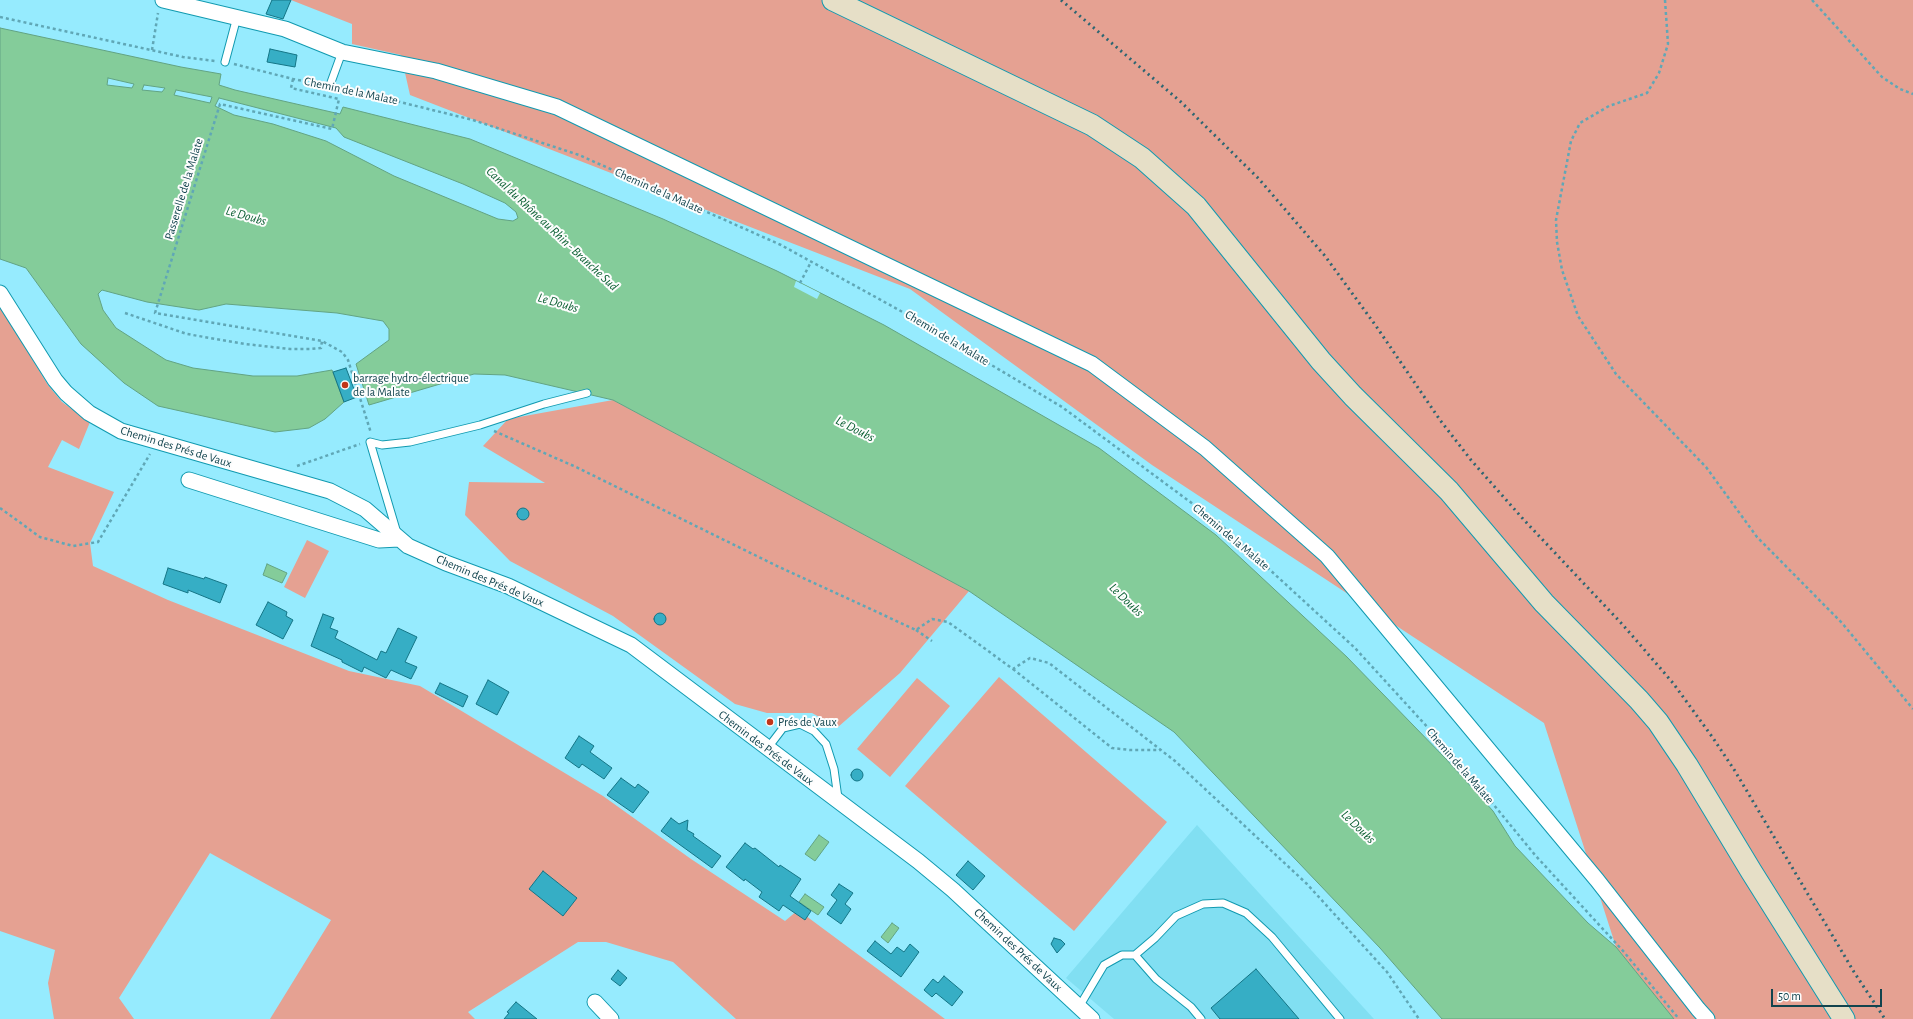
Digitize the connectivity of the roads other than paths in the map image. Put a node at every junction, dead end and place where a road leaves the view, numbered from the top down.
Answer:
1 (833, 0) edge
2 (161, 4) edge
3 (237, 17) junction
4 (342, 52) junction
5 (225, 62) road end
6 (330, 85) road end
7 (0, 293) edge
8 (587, 393) dead end
9 (189, 480) dead end
10 (399, 539) junction
11 (767, 749) junction
12 (839, 803) junction
13 (1135, 955) junction
14 (595, 1002) dead end
15 (1079, 1008) junction
16 (611, 1019) edge
17 (1092, 1019) edge
18 (1201, 1019) edge
19 (1340, 1019) edge
20 (1707, 1019) edge
21 (1844, 1019) edge

1 - 21 main road
2 - 3 street
3 - 4 street
3 - 5 lane
4 - 6 lane
4 - 20 street
7 - 10 street, Chemin des Prés de Vaux
8 - 10 lane
9 - 10 street
10 - 11 street, Chemin des Prés de Vaux
11 - 12 street, Chemin des Prés de Vaux
11 - 12 lane
12 - 15 street, Chemin des Prés de Vaux
13 - 15 lane
13 - 18 lane
13 - 19 lane
14 - 16 street
15 - 17 street, Chemin des Prés de Vaux

